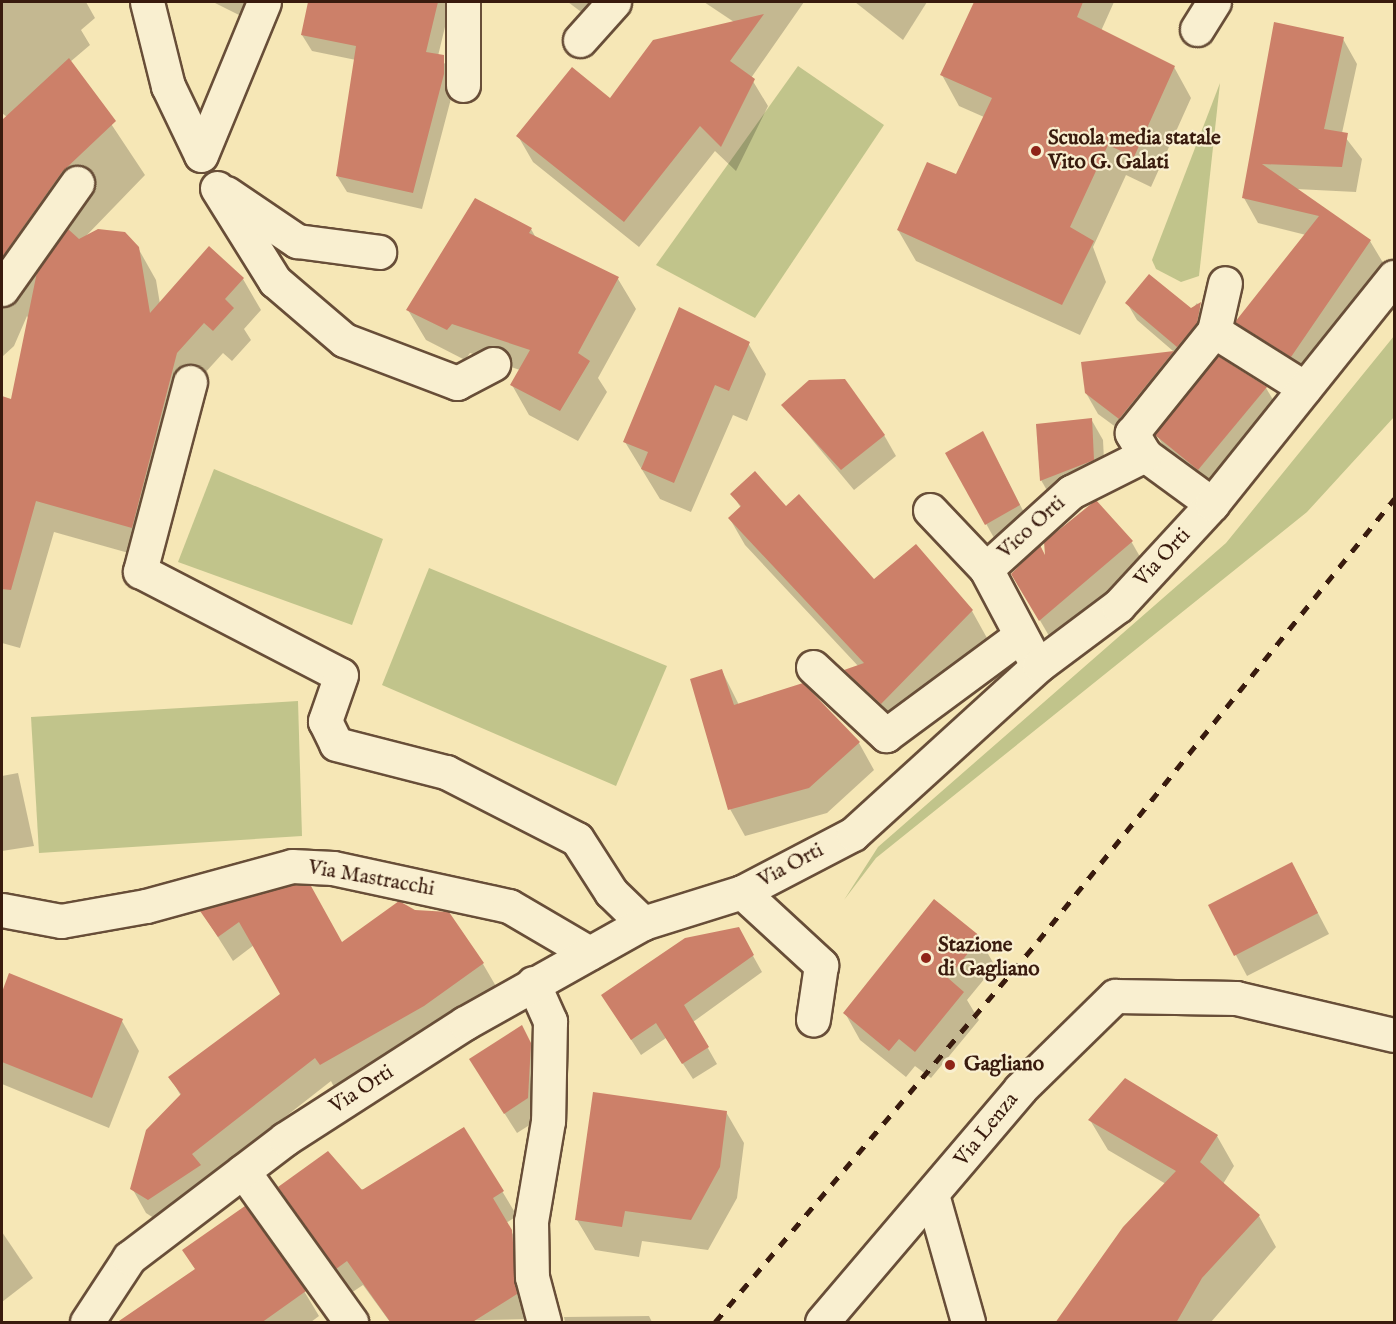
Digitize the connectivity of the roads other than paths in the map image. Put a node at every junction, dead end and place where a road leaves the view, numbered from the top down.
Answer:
1 (147, 2) edge
2 (264, 2) edge
3 (463, 2) edge
4 (614, 2) edge
5 (1214, 2) edge
6 (1197, 29) dead end
7 (580, 40) dead end
8 (463, 85) dead end
9 (201, 155) junction
10 (77, 183) dead end
11 (218, 188) junction
12 (379, 252) dead end
13 (1395, 277) edge
14 (1225, 283) dead end
15 (2, 289) edge
16 (1214, 331) junction
17 (493, 364) dead end
18 (190, 382) dead end
19 (1305, 388) junction
20 (1145, 454) junction
21 (1212, 504) junction
22 (930, 510) dead end
23 (986, 569) junction
24 (1020, 636) junction
25 (1039, 665) junction
26 (813, 667) dead end
27 (742, 892) junction
28 (2, 910) edge
29 (643, 923) junction
30 (590, 953) junction
31 (533, 983) junction
32 (813, 1019) dead end
33 (1395, 1035) edge
34 (243, 1171) junction
35 (933, 1198) junction
36 (87, 1323) edge
37 (351, 1323) edge
38 (544, 1323) edge
39 (822, 1323) edge
40 (968, 1323) edge

1 - 9 street
2 - 9 street
3 - 8 street
4 - 7 street
5 - 6 street
9 - 11 street
10 - 15 street
11 - 12 street
11 - 17 street
13 - 19 street, Via Orti
14 - 16 street
16 - 19 street
16 - 20 street
18 - 29 street
19 - 21 street, Via Orti
20 - 21 street
20 - 23 street, Vico Orti
21 - 25 street, Via Orti
22 - 23 street
23 - 24 street, Vico Orti
24 - 25 street, Vico Orti
24 - 26 street
25 - 27 street, Via Orti
27 - 29 street, Via Orti
27 - 32 street
28 - 30 street, Via Mastracchi
29 - 30 street, Via Orti
30 - 31 street, Via Orti
31 - 34 street, Via Orti
31 - 38 street
33 - 35 street, Via Lenza
34 - 36 street, Via Orti
34 - 37 street
35 - 39 street, Via Lenza
35 - 40 street

